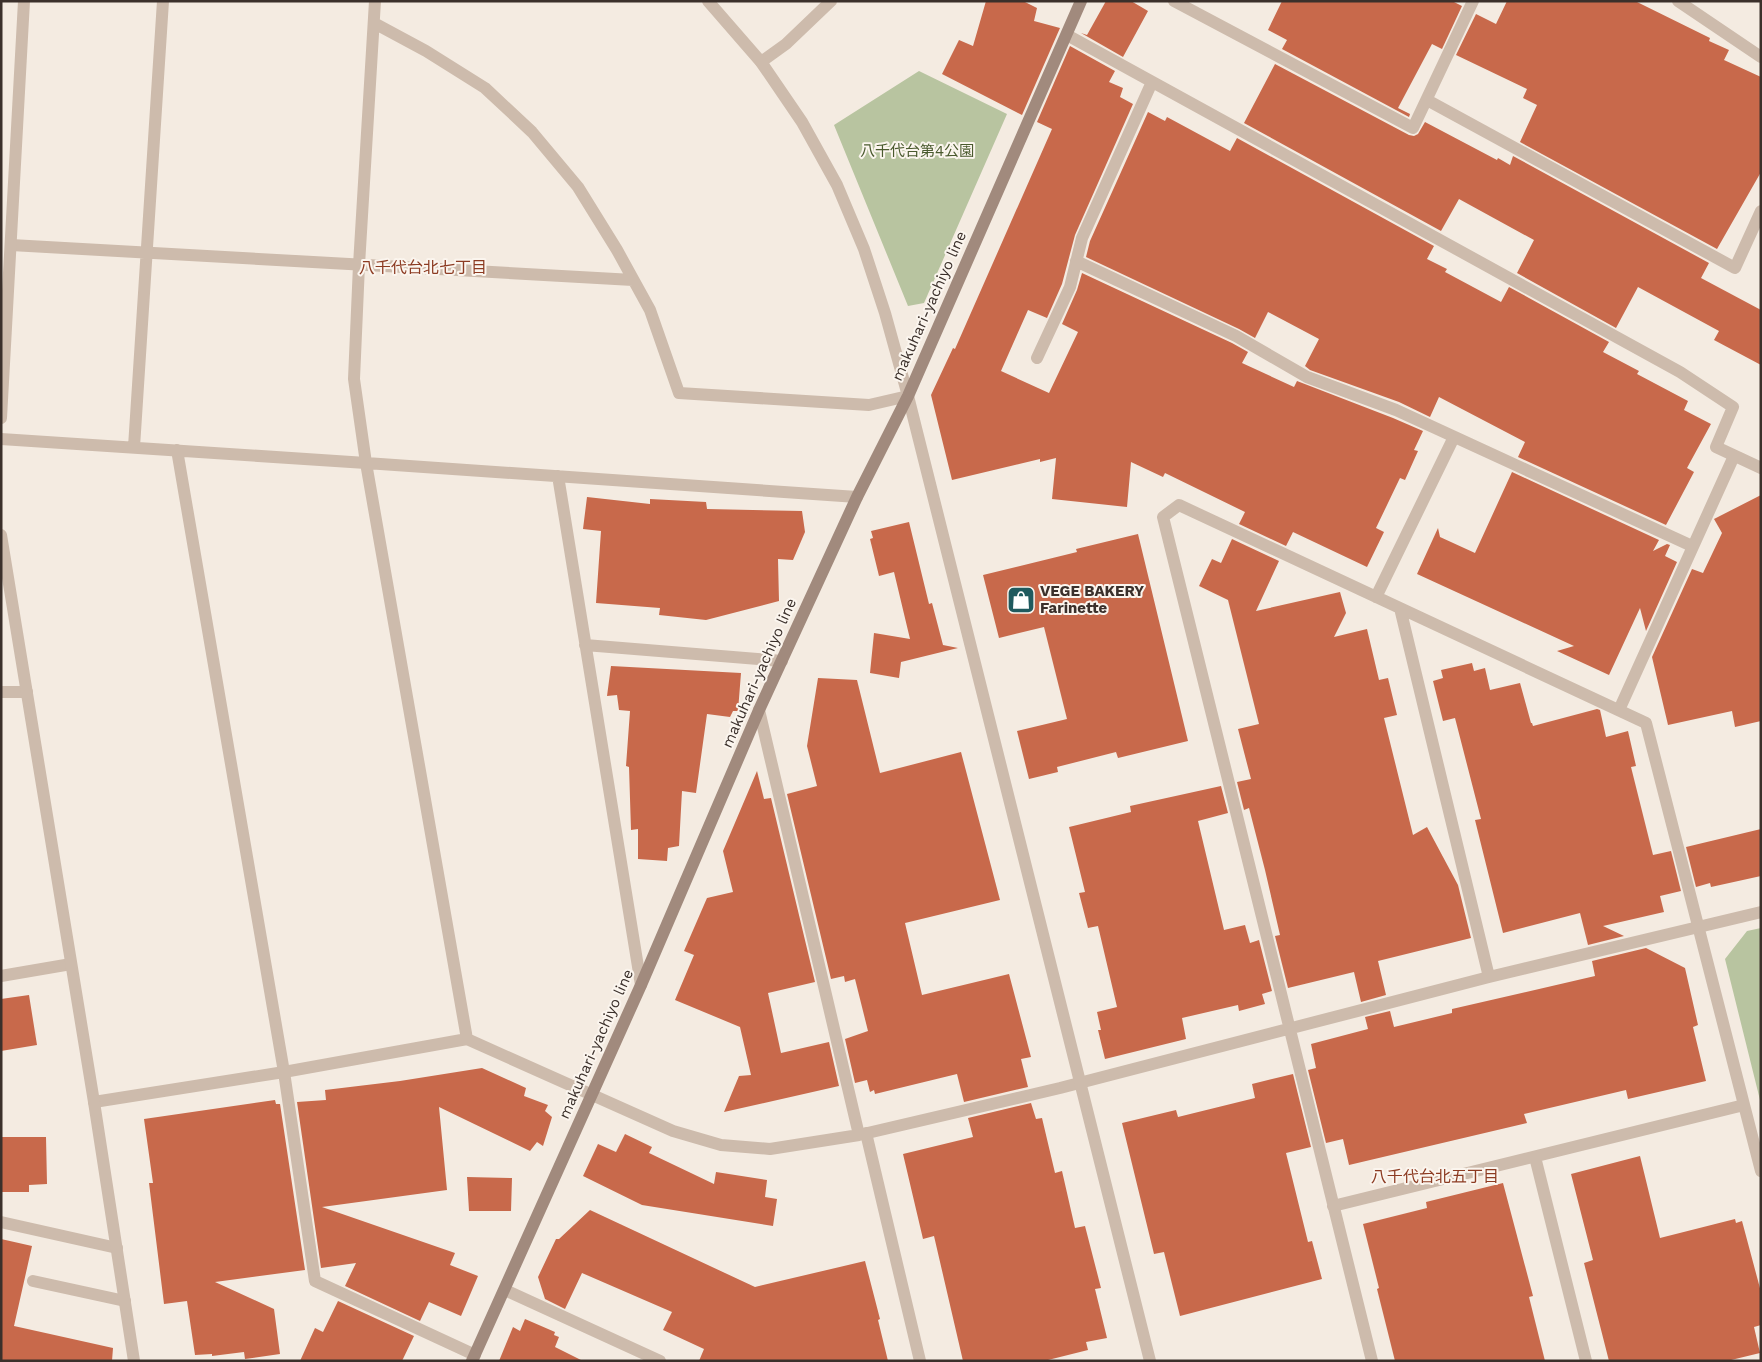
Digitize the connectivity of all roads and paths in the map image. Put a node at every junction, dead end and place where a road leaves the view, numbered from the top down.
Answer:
1 (24, 1) edge
2 (162, 1) edge
3 (375, 1) edge
4 (708, 1) edge
5 (831, 1) edge
6 (1081, 1) edge
7 (1174, 1) edge
8 (1473, 1) edge
9 (1678, 1) edge
10 (374, 23) junction
11 (1067, 35) junction
12 (1761, 56) edge
13 (761, 62) junction
14 (1152, 82) junction
15 (1427, 100) junction
16 (1761, 211) edge
17 (10, 245) junction
18 (146, 252) junction
19 (1076, 261) junction
20 (359, 264) junction
21 (633, 280) junction
22 (1037, 358) dead end
23 (908, 396) junction
24 (1, 418) edge
25 (1454, 436) junction
26 (1, 440) edge
27 (134, 447) junction
28 (177, 450) junction
29 (1734, 456) junction
30 (366, 463) junction
31 (1761, 468) edge
32 (558, 476) junction
33 (857, 497) junction
34 (1, 535) edge
35 (1692, 546) junction
36 (1376, 597) junction
37 (1400, 608) junction
38 (585, 645) junction
39 (782, 661) junction
40 (1, 692) edge
41 (27, 692) junction
42 (759, 710) junction
43 (1619, 710) junction
44 (1761, 912) edge
45 (1698, 928) junction
46 (71, 964) junction
47 (1, 976) edge
48 (1490, 977) junction
49 (640, 986) junction
50 (1289, 1029) junction
51 (467, 1039) junction
52 (284, 1072) junction
53 (1080, 1083) junction
54 (592, 1094) junction
55 (94, 1102) junction
56 (1744, 1105) junction
57 (862, 1134) junction
58 (1535, 1157) junction
59 (1761, 1171) edge
60 (1333, 1206) junction
61 (1, 1222) edge
62 (116, 1248) junction
63 (33, 1281) dead end
64 (505, 1290) junction
65 (124, 1301) junction
66 (474, 1358) edge
67 (134, 1361) edge
68 (660, 1361) edge
69 (920, 1361) edge
70 (1150, 1361) edge
71 (1372, 1361) edge
72 (1586, 1361) edge

1 - 17 street
2 - 18 street
3 - 10 street
4 - 13 street
5 - 13 street
6 - 11 main road, makuhari-yachiyo line
7 - 15 street
8 - 15 street
9 - 12 street
10 - 20 street
10 - 21 street
11 - 14 street
11 - 23 main road, makuhari-yachiyo line
13 - 23 street
14 - 19 street
14 - 29 street
15 - 16 street
17 - 18 street
17 - 24 street
18 - 20 street
18 - 27 street
19 - 22 street
19 - 25 street
20 - 21 street
20 - 30 street
21 - 23 street
23 - 33 main road, makuhari-yachiyo line
23 - 53 street
25 - 35 street
25 - 36 street
26 - 27 street
27 - 28 street
28 - 30 street
28 - 52 street
29 - 31 street
29 - 35 street
30 - 32 street
30 - 51 street
32 - 33 street
32 - 38 street
33 - 39 main road, makuhari-yachiyo line
34 - 41 street
35 - 43 street
36 - 37 street
36 - 50 street
37 - 43 street
37 - 48 street
38 - 39 street
38 - 49 street
39 - 42 main road, makuhari-yachiyo line
40 - 41 street
41 - 46 street
42 - 49 main road, makuhari-yachiyo line
42 - 57 street
43 - 45 street
44 - 45 street
45 - 48 street
45 - 56 street
46 - 47 street
46 - 55 street
48 - 50 street
49 - 54 main road, makuhari-yachiyo line
50 - 53 street
50 - 60 street
51 - 52 street
51 - 54 street
52 - 55 street
52 - 66 street
53 - 57 street
53 - 70 street
54 - 57 street
54 - 64 main road, makuhari-yachiyo line
55 - 62 street
56 - 58 street
56 - 59 street
57 - 69 street
58 - 60 street
58 - 72 street
60 - 71 street
61 - 62 street
62 - 65 street
63 - 65 street
64 - 66 main road, makuhari-yachiyo line
64 - 68 street
65 - 67 street

